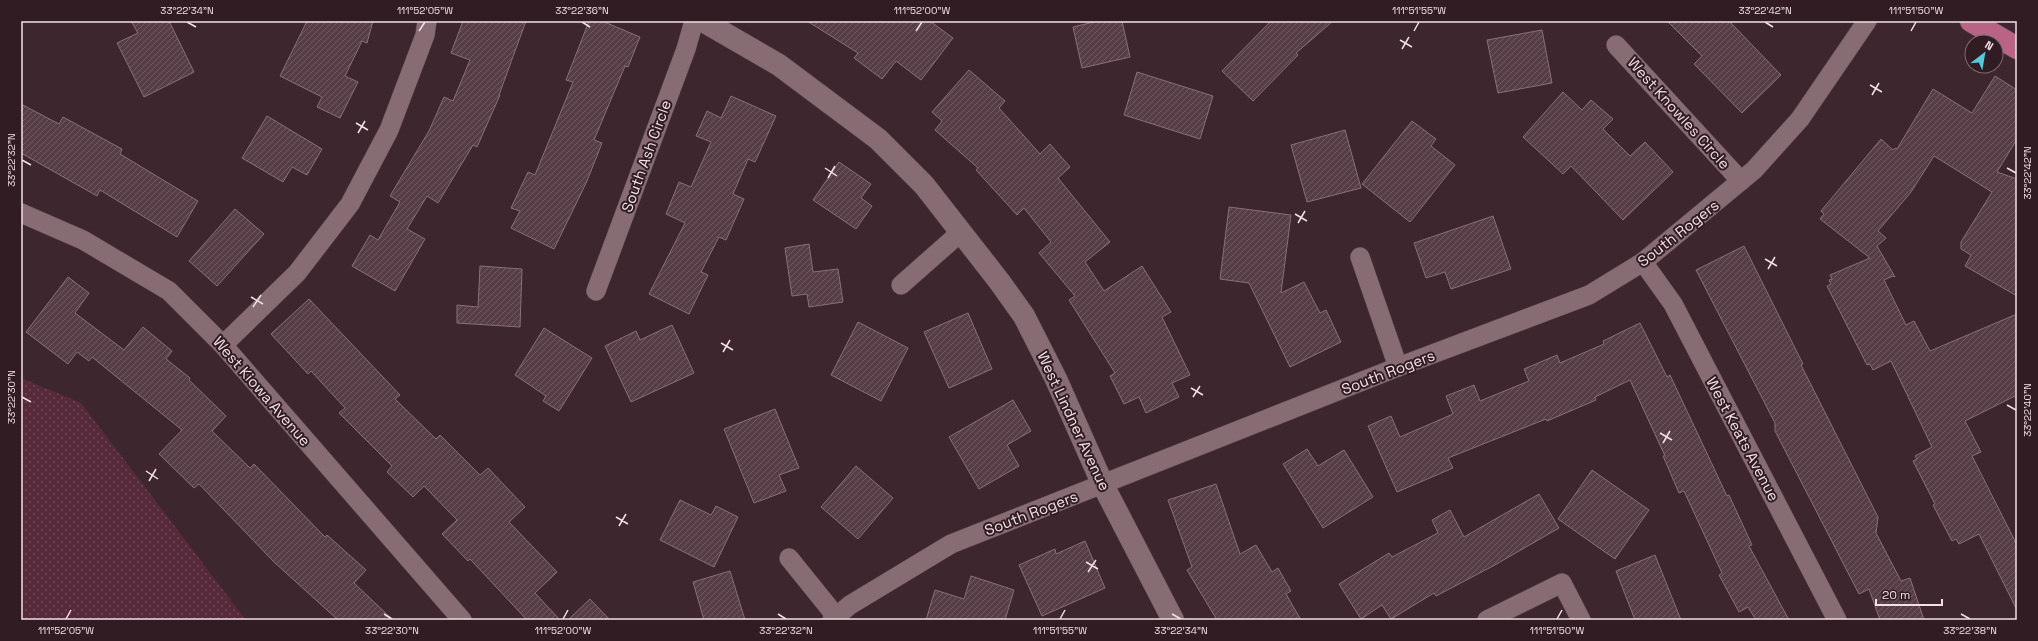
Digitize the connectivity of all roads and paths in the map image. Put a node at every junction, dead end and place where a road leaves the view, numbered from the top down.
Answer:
1 (427, 21) edge
2 (694, 21) edge
3 (703, 21) edge
4 (1867, 21) edge
5 (1971, 21) edge
6 (1616, 45) dead end
7 (2017, 48) edge
8 (1741, 182) junction
9 (21, 213) edge
10 (961, 232) junction
11 (1360, 257) dead end
12 (1643, 262) junction
13 (901, 285) dead end
14 (596, 291) dead end
15 (223, 345) junction
16 (1398, 367) junction
17 (1103, 485) junction
18 (789, 558) dead end
19 (836, 619) edge
20 (462, 620) edge
21 (1172, 620) edge
22 (1487, 620) edge
23 (1581, 620) edge
24 (1837, 620) edge

1 - 15 street
2 - 14 street, South Ash Circle
3 - 10 street, West Lindner Avenue
4 - 8 street, South Rogers
5 - 7 main road
6 - 8 street, West Knowles Circle
8 - 12 street, South Rogers
9 - 15 street, West Kiowa Avenue
10 - 13 street
10 - 17 street, West Lindner Avenue
11 - 16 street
12 - 16 street, South Rogers
12 - 24 street, West Keats Avenue
15 - 20 street, West Kiowa Avenue
16 - 17 street, South Rogers
17 - 19 street, South Rogers
17 - 21 street, West Lindner Avenue
18 - 19 street
22 - 23 street

